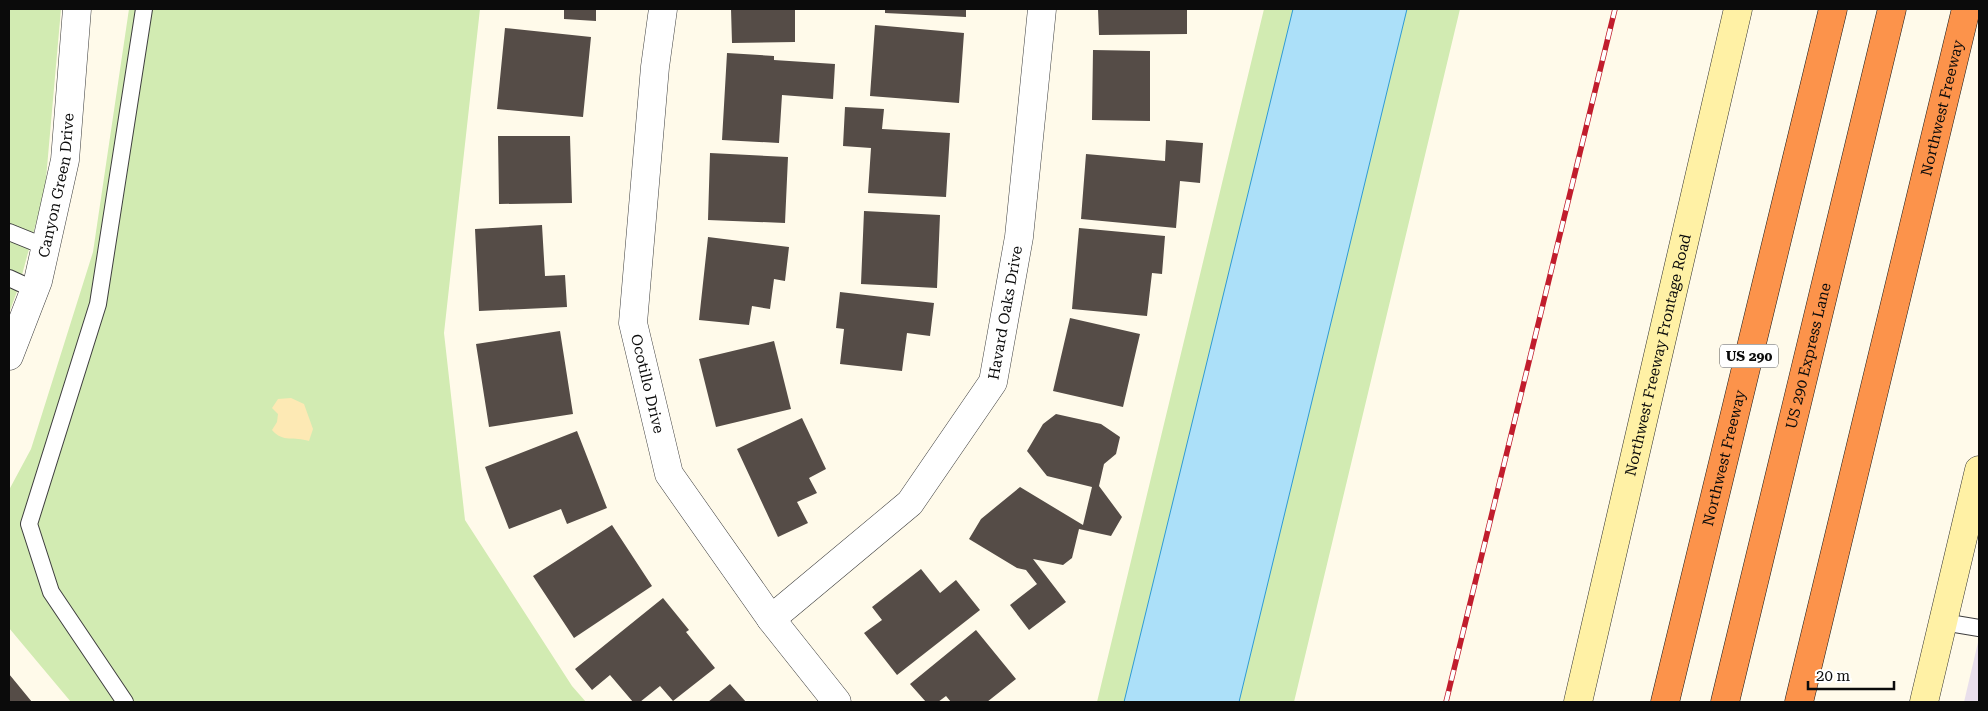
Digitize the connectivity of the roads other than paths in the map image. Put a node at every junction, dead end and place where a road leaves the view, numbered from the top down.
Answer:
1 (77, 9) edge
2 (144, 9) edge
3 (663, 9) edge
4 (1042, 9) edge
5 (1738, 9) edge
6 (1833, 9) edge
7 (1892, 9) edge
8 (1966, 9) edge
9 (9, 232) edge
10 (46, 247) junction
11 (9, 278) edge
12 (35, 290) junction
13 (9, 356) edge
14 (1979, 470) edge
15 (771, 619) junction
16 (1943, 622) junction
17 (1979, 628) edge
18 (125, 702) edge
19 (837, 702) edge
20 (1578, 702) edge
21 (1666, 702) edge
22 (1724, 702) edge
23 (1799, 702) edge
24 (1924, 702) edge

1 - 10 street, Canyon Green Drive
2 - 18 lane
3 - 15 street, Ocotillo Drive
4 - 15 street, Havard Oaks Drive
5 - 20 main road, Northwest Freeway Frontage Road
6 - 21 highway, Northwest Freeway / US 290
7 - 22 highway, US 290 Express Lane
8 - 23 highway, Northwest Freeway
9 - 10 lane
10 - 12 street, Canyon Green Drive
11 - 12 lane
12 - 13 street, Canyon Green Drive
14 - 16 main road
15 - 19 street, Ocotillo Drive
16 - 17 lane
16 - 24 main road

